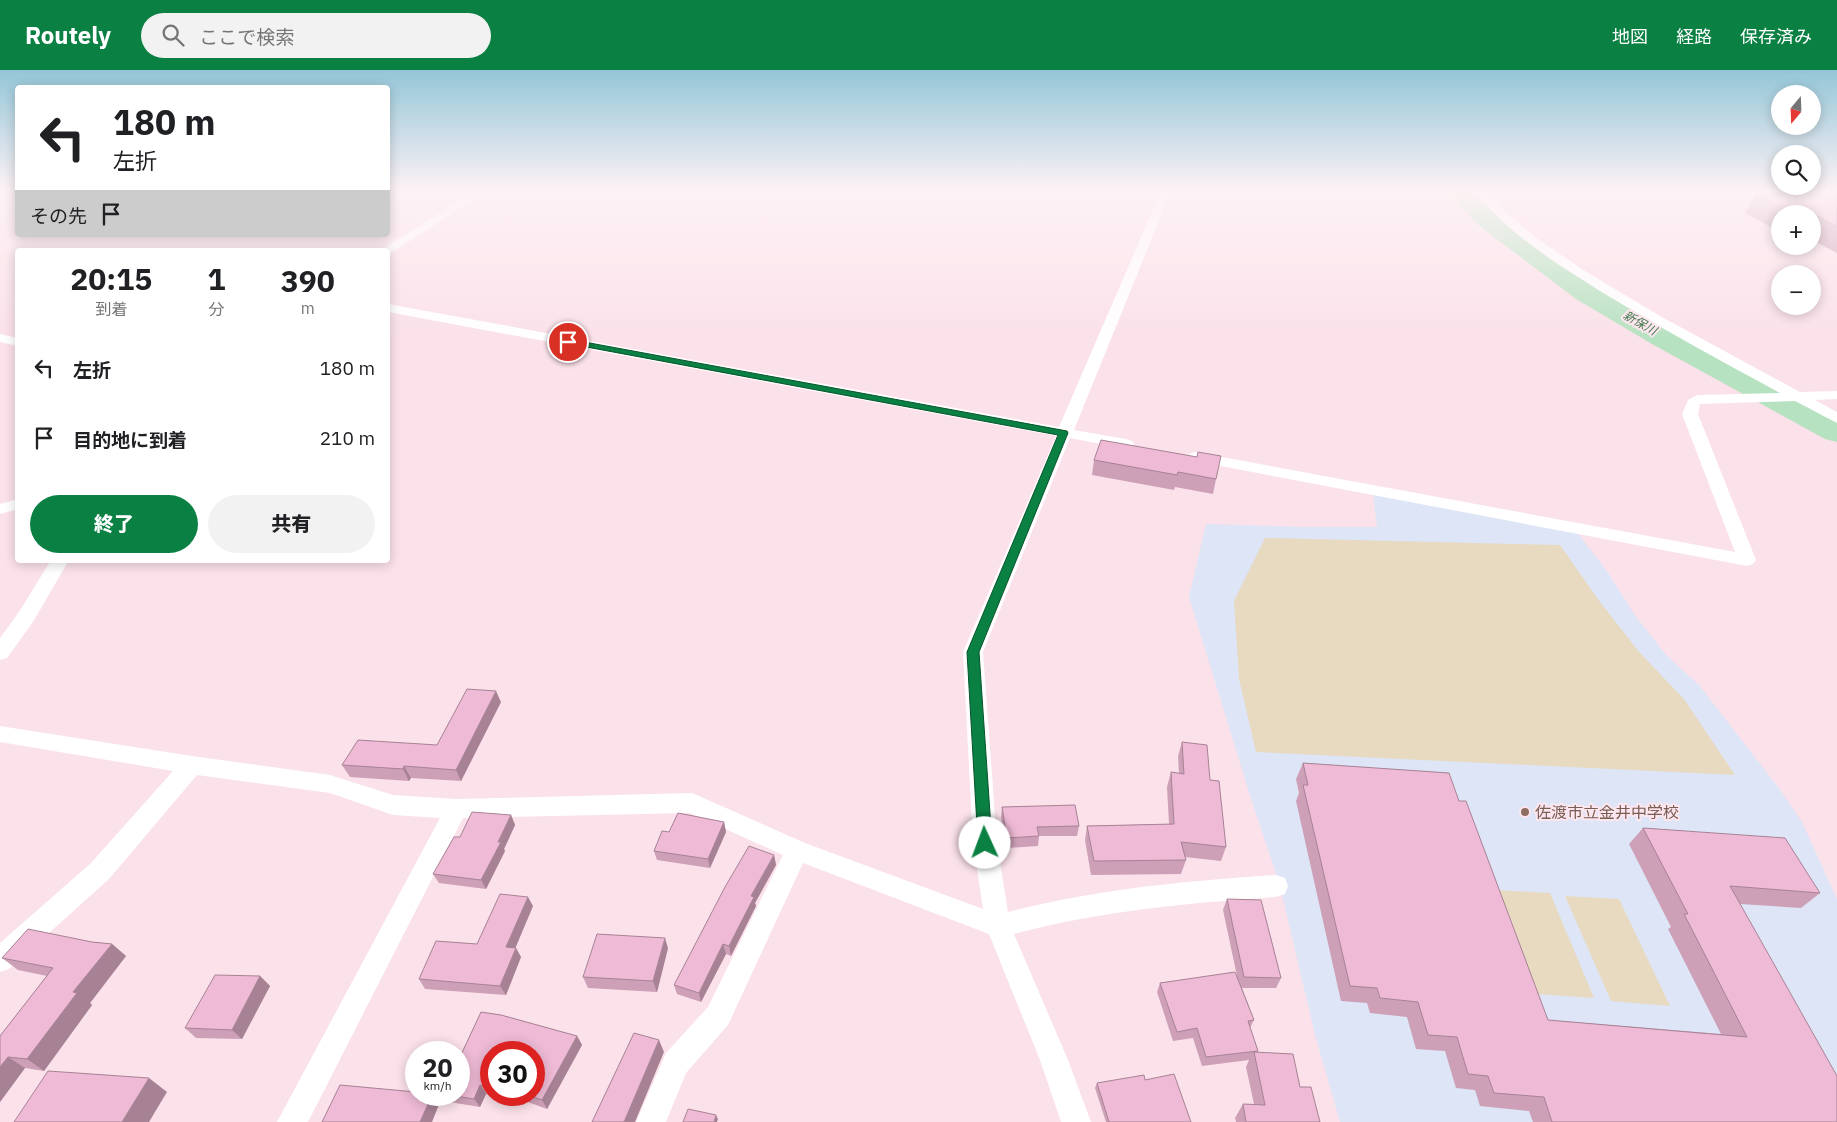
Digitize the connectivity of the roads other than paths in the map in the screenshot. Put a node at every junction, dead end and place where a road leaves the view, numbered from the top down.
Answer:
1 (403, 240) edge
2 (1145, 240) edge
3 (1534, 240) edge
4 (390, 248) edge
5 (390, 308) edge
6 (0, 338) edge
7 (15, 341) edge
8 (1837, 395) edge
9 (1798, 397) junction
10 (1837, 418) edge
11 (1064, 433) junction
12 (1141, 447) edge
13 (1179, 454) edge
14 (15, 505) edge
15 (0, 509) edge
16 (58, 563) edge
17 (0, 653) edge
18 (0, 734) edge
19 (192, 765) junction
20 (456, 808) junction
21 (797, 850) junction
22 (1276, 886) dead end
23 (998, 926) junction
24 (0, 960) edge
25 (292, 1122) edge
26 (651, 1122) edge
27 (1076, 1122) edge

1 - 4 street
2 - 11 street
3 - 9 street
5 - 11 street
6 - 7 street
8 - 9 street
9 - 10 street
9 - 13 street
11 - 12 street
11 - 23 street
14 - 15 street
16 - 17 street
18 - 19 street
19 - 20 street
19 - 24 street
20 - 21 street
20 - 25 street
21 - 23 street
21 - 26 street
22 - 23 street
23 - 27 street

